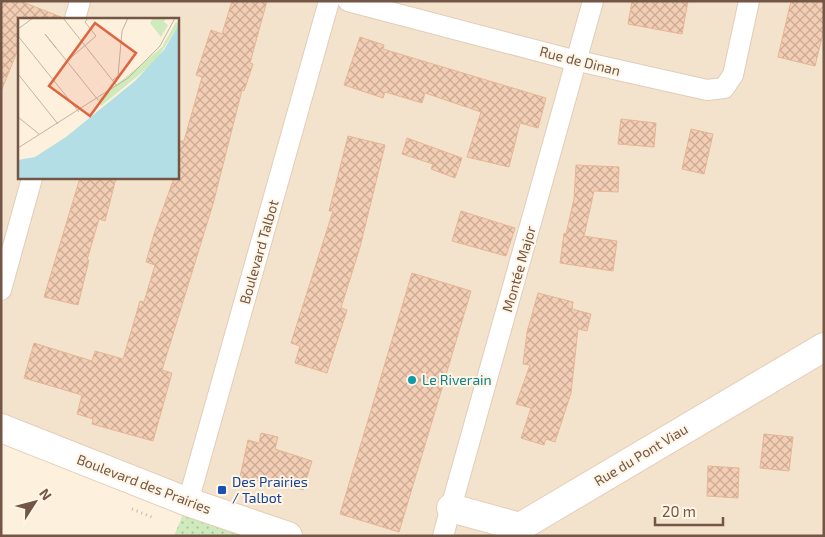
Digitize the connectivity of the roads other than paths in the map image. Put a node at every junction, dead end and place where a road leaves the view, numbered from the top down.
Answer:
1 (80, 1) edge
2 (330, 1) edge
3 (348, 1) edge
4 (593, 1) edge
5 (749, 1) edge
6 (76, 18) edge
7 (578, 61) junction
8 (32, 179) edge
9 (1, 290) edge
10 (824, 347) edge
11 (1, 428) edge
12 (188, 502) junction
13 (451, 508) junction
14 (288, 536) edge
15 (443, 536) edge

1 - 6 street
2 - 12 street, Boulevard Talbot
3 - 7 street, Rue de Dinan
4 - 7 street, Montée Major
5 - 7 street, Rue de Dinan
7 - 13 street, Montée Major
8 - 9 street
10 - 13 street, Rue du Pont Viau
11 - 12 street, Boulevard des Prairies
12 - 14 street, Boulevard des Prairies
13 - 15 street, Montée Major

